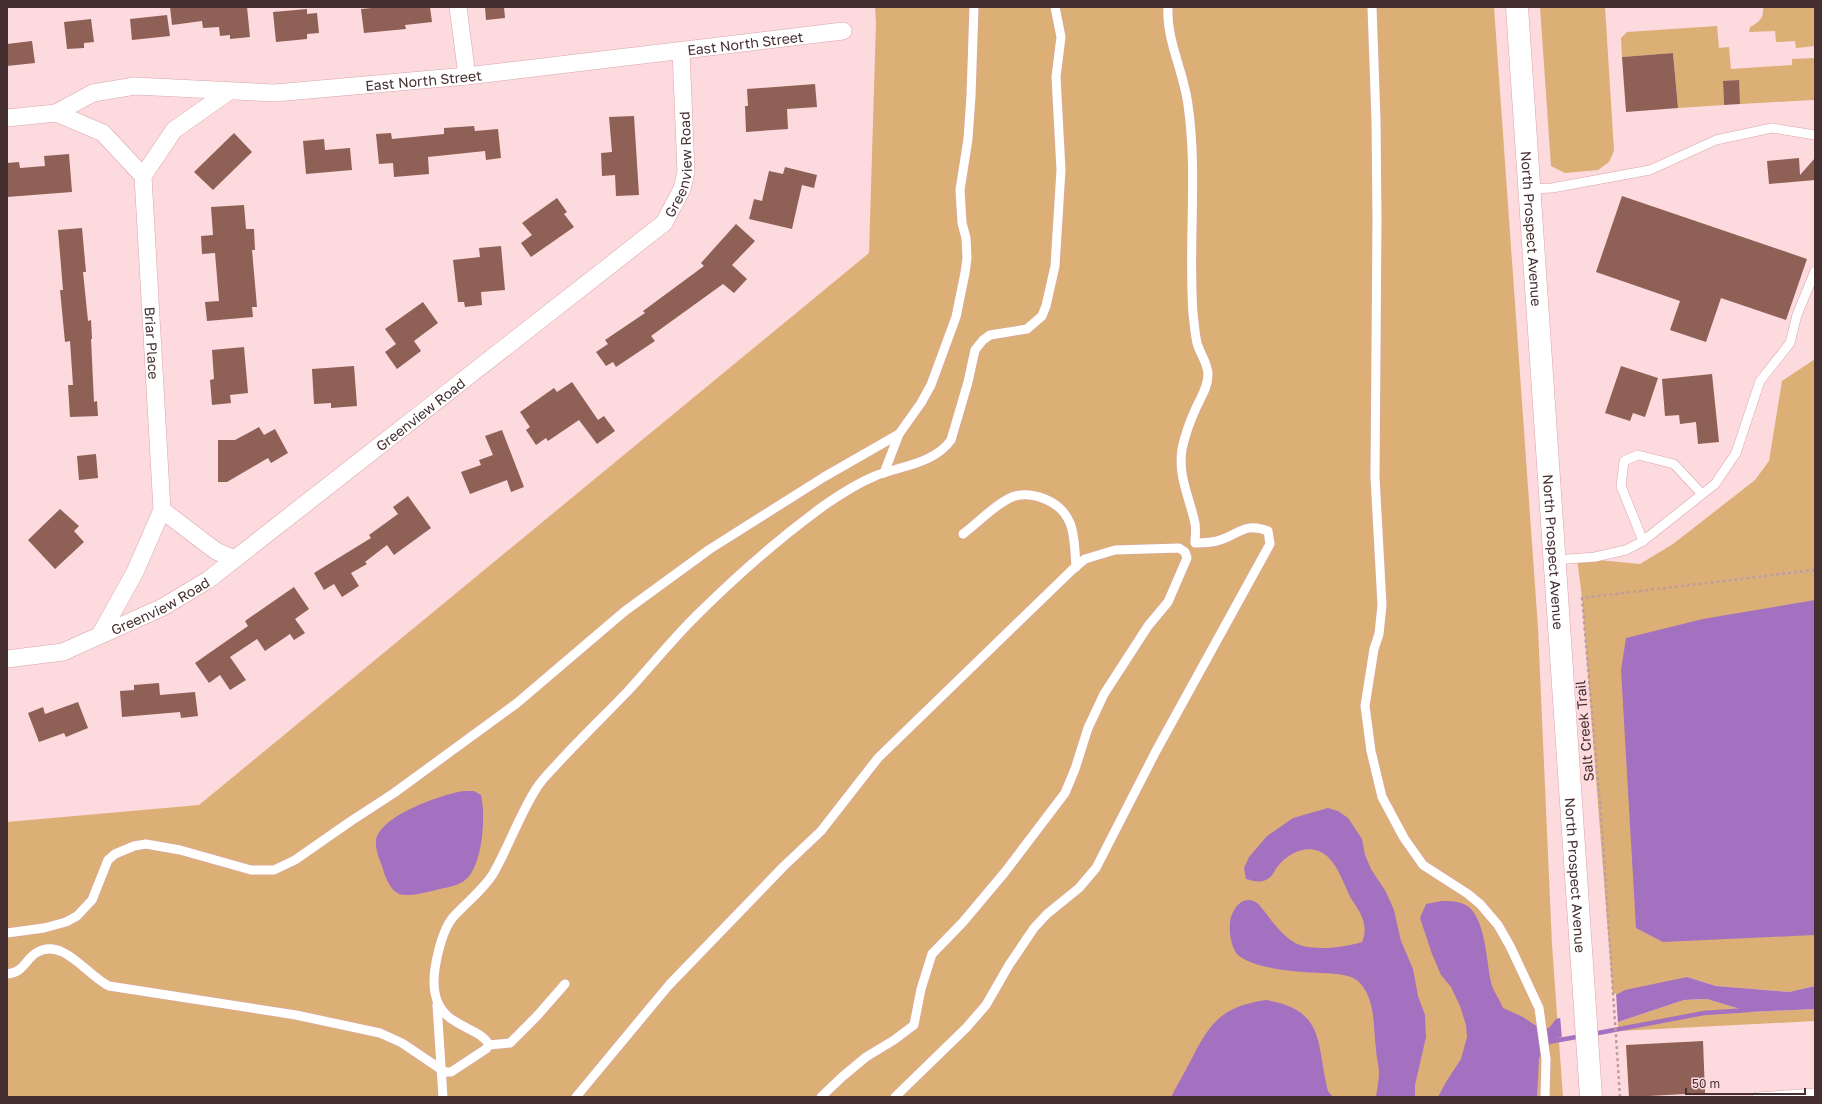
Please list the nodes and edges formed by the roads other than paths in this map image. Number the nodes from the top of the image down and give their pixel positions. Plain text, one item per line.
1 (458, 7) edge
2 (974, 7) edge
3 (1055, 7) edge
4 (1168, 7) edge
5 (1372, 7) edge
6 (1517, 7) edge
7 (843, 31) dead end
8 (681, 50) junction
9 (467, 76) junction
10 (228, 92) junction
11 (56, 113) junction
12 (7, 118) edge
13 (1815, 136) edge
14 (143, 176) junction
15 (1530, 189) junction
16 (1815, 271) edge
17 (899, 434) junction
18 (884, 473) junction
19 (1702, 494) junction
20 (162, 510) junction
21 (963, 534) dead end
22 (1643, 541) junction
23 (1195, 543) junction
24 (1185, 552) junction
25 (234, 559) junction
26 (1555, 560) junction
27 (1076, 567) junction
28 (100, 635) junction
29 (7, 659) edge
30 (7, 934) edge
31 (7, 974) edge
32 (565, 984) dead end
33 (437, 1002) junction
34 (489, 1045) junction
35 (442, 1070) junction
36 (1815, 1093) edge
37 (444, 1097) edge
38 (576, 1097) edge
39 (821, 1097) edge
40 (895, 1097) edge
41 (1546, 1097) edge
42 (1591, 1097) edge
43 (1757, 1097) edge

1 - 9 street
2 - 17 lane
3 - 18 lane
4 - 23 lane
5 - 41 lane
6 - 15 main road, North Prospect Avenue
7 - 8 street, East North Street
8 - 9 street, East North Street
8 - 25 street, Greenview Road
9 - 10 street, East North Street
10 - 11 street, East North Street
10 - 14 street
11 - 12 street, East North Street
11 - 14 street
13 - 15 lane
14 - 20 street, Briar Place
15 - 26 main road, North Prospect Avenue
16 - 19 lane
17 - 18 lane
17 - 30 lane
18 - 33 lane
19 - 22 lane
19 - 22 lane
20 - 25 street
20 - 28 street, Briar Place
21 - 27 lane
22 - 26 lane
23 - 24 lane
23 - 40 lane
24 - 27 lane
24 - 39 lane
25 - 28 street, Greenview Road
26 - 42 main road, North Prospect Avenue
27 - 38 lane
28 - 29 street, Greenview Road
31 - 35 lane
32 - 34 lane
33 - 34 lane
33 - 35 lane
34 - 35 lane
35 - 37 lane
36 - 43 lane

